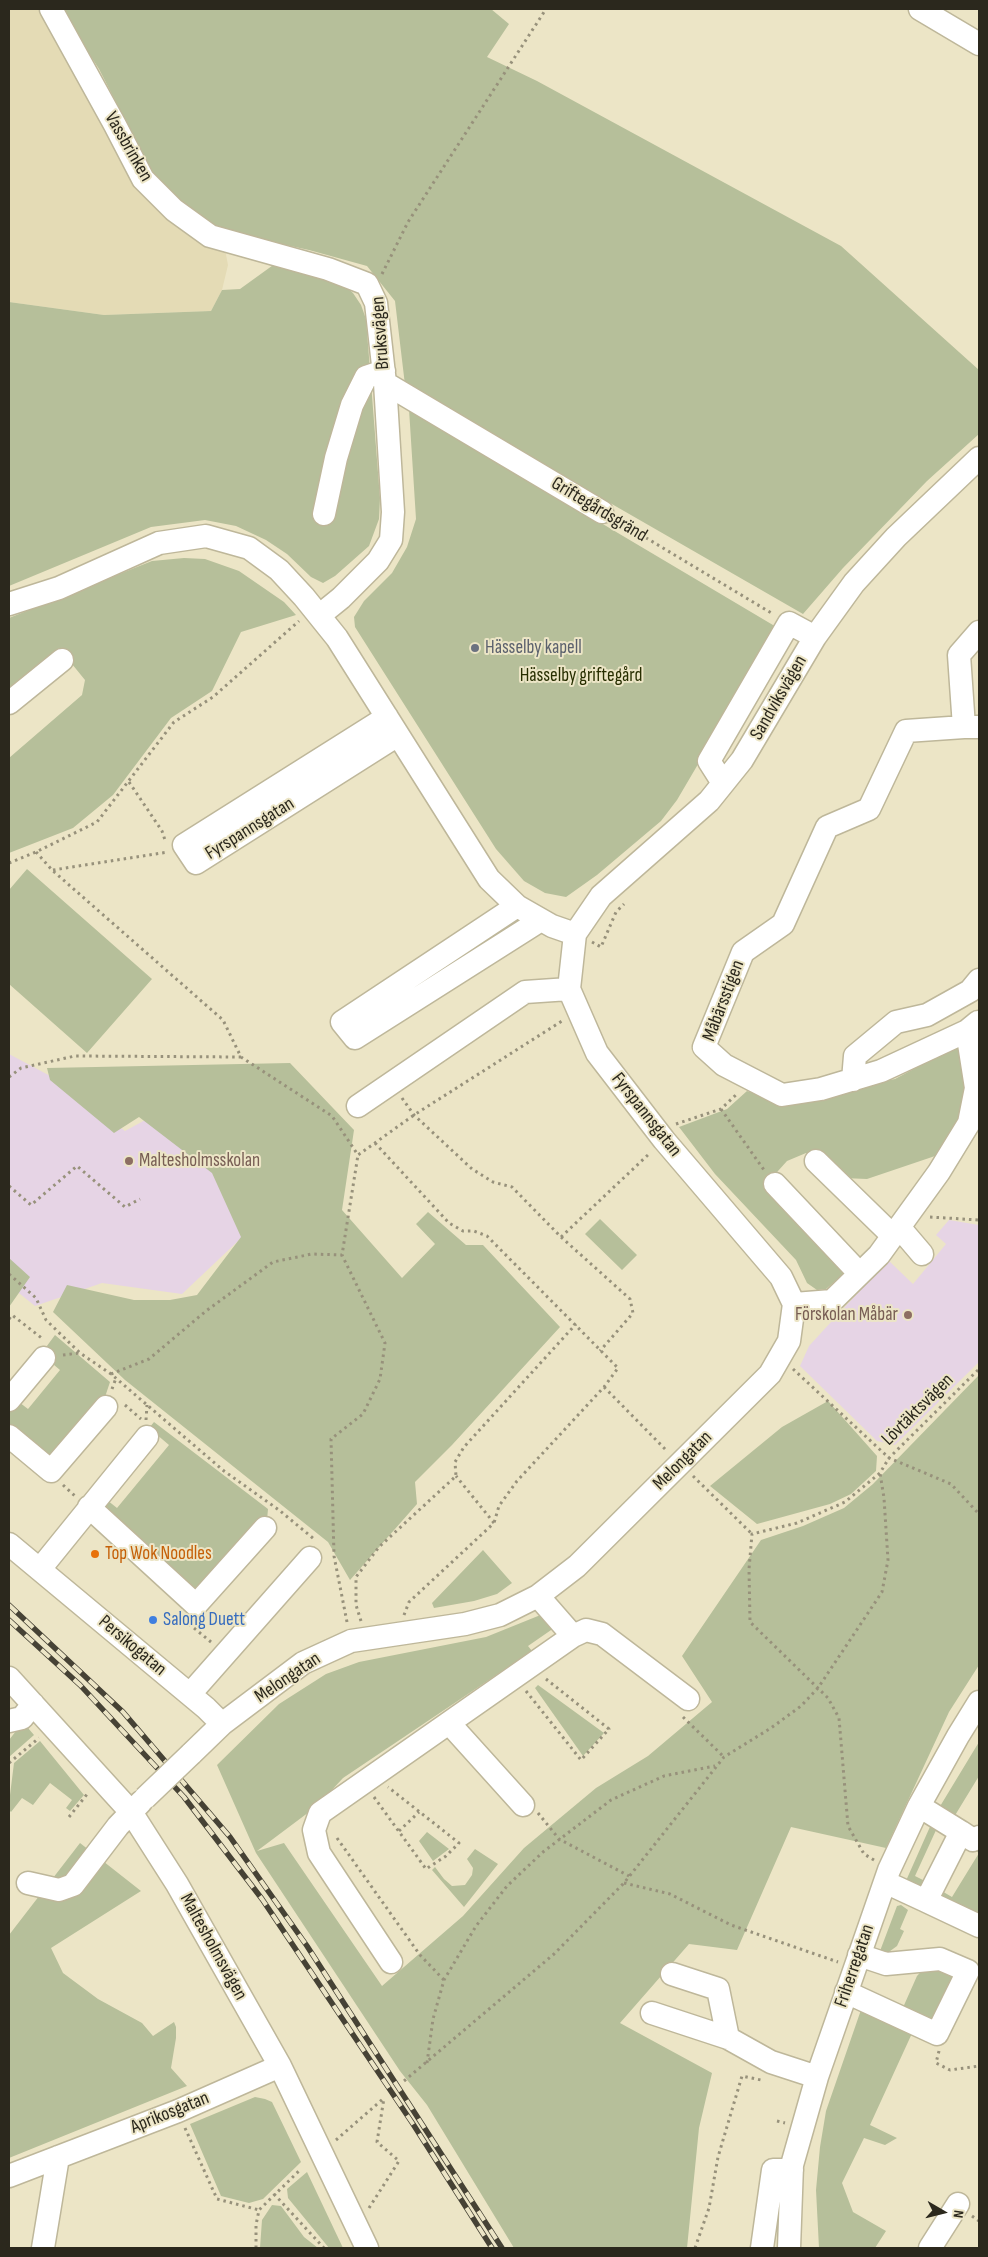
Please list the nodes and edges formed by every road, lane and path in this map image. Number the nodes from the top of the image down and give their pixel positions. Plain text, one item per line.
1 (51, 9) edge
2 (546, 9) edge
3 (924, 10) edge
4 (979, 44) edge
5 (376, 304) junction
6 (384, 377) junction
7 (979, 458) edge
8 (602, 512) joint
9 (324, 514) dead end
10 (9, 604) edge
11 (320, 615) junction
12 (789, 623) junction
13 (979, 632) edge
14 (815, 637) junction
15 (62, 660) dead end
16 (9, 703) edge
17 (393, 726) junction
18 (972, 727) edge
19 (129, 782) junction
20 (723, 783) junction
21 (36, 852) junction
22 (9, 863) edge
23 (52, 870) junction
24 (517, 906) junction
25 (541, 920) junction
26 (575, 934) junction
27 (975, 986) edge
28 (569, 989) junction
29 (578, 1011) junction
30 (965, 1031) edge
31 (241, 1057) junction
32 (9, 1077) edge
33 (853, 1080) junction
34 (732, 1098) dead end
35 (358, 1106) dead end
36 (720, 1109) junction
37 (414, 1115) junction
38 (670, 1132) junction
39 (375, 1144) junction
40 (358, 1155) junction
41 (816, 1161) dead end
42 (775, 1184) joint
43 (9, 1186) edge
44 (140, 1199) dead end
45 (979, 1220) edge
46 (900, 1226) junction
47 (562, 1237) junction
48 (922, 1254) dead end
49 (342, 1255) junction
50 (9, 1274) edge
51 (860, 1274) junction
52 (794, 1304) junction
53 (9, 1319) edge
54 (576, 1324) junction
55 (600, 1351) junction
56 (780, 1357) junction
57 (44, 1358) joint
58 (979, 1369) edge
59 (112, 1374) junction
60 (604, 1387) junction
61 (9, 1400) edge
62 (113, 1404) joint
63 (147, 1404) junction
64 (9, 1436) edge
65 (147, 1437) dead end
66 (889, 1458) junction
67 (680, 1463) junction
68 (880, 1473) junction
69 (456, 1476) junction
70 (89, 1507) junction
71 (979, 1514) edge
72 (494, 1522) junction
73 (265, 1528) dead end
74 (752, 1534) junction
75 (9, 1544) edge
76 (318, 1549) junction
77 (334, 1556) junction
78 (40, 1569) junction
79 (538, 1596) junction
80 (189, 1618) dead end
81 (407, 1632) junction
82 (573, 1636) junction
83 (358, 1640) junction
84 (225, 1654) junction
85 (9, 1678) edge
86 (545, 1679) dead end
87 (521, 1684) dead end
88 (818, 1688) junction
89 (190, 1694) junction
90 (684, 1706) joint
91 (977, 1712) edge
92 (21, 1715) edge
93 (449, 1723) junction
94 (222, 1724) junction
95 (40, 1736) junction
96 (46, 1744) dead end
97 (724, 1757) junction
98 (9, 1764) edge
99 (715, 1766) junction
100 (382, 1782) dead end
101 (83, 1786) dead end
102 (369, 1791) dead end
103 (89, 1793) junction
104 (94, 1800) dead end
105 (138, 1805) junction
106 (524, 1805) joint
107 (919, 1806) junction
108 (419, 1812) junction
109 (69, 1817) dead end
110 (399, 1831) junction
111 (333, 1832) dead end
112 (970, 1835) edge
113 (559, 1839) junction
114 (629, 1876) junction
115 (887, 1876) junction
116 (28, 1883) dead end
117 (624, 1883) junction
118 (926, 1901) junction
119 (979, 1926) edge
120 (857, 1961) junction
121 (392, 1962) dead end
122 (672, 1974) dead end
123 (444, 1980) junction
124 (846, 1992) junction
125 (652, 2013) dead end
126 (728, 2038) junction
127 (940, 2051) dead end
128 (427, 2064) junction
129 (978, 2065) edge
130 (280, 2066) junction
131 (817, 2077) junction
132 (404, 2082) dead end
133 (769, 2082) dead end
134 (178, 2111) junction
135 (334, 2142) dead end
136 (58, 2157) junction
137 (301, 2169) dead end
138 (792, 2170) junction
139 (9, 2176) edge
140 (274, 2194) junction
141 (958, 2204) dead end
142 (259, 2210) junction
143 (357, 2226) junction
144 (43, 2248) edge
145 (256, 2248) edge
146 (324, 2248) edge
147 (368, 2248) edge
148 (695, 2248) edge
149 (762, 2248) edge
150 (789, 2248) edge
151 (930, 2248) edge

1 - 5 street, Vassbrinken
2 - 5 path, Bruksvägen
3 - 4 street
5 - 6 street, Bruksvägen
6 - 8 street, Griftegårdsgränd
6 - 9 street
6 - 11 street, Bruksvägen
7 - 14 street, Sandviksvägen
8 - 12 path, Griftegårdsgränd
10 - 11 street
11 - 17 street
11 - 19 path
12 - 14 street
12 - 20 street
13 - 18 street, Måbärsstigen
14 - 20 street, Sandviksvägen
15 - 16 street
17 - 17 street, Fyrspannsgatan
17 - 24 street
18 - 33 street, Måbärsstigen
19 - 21 path
19 - 23 path
20 - 26 street, Sandviksvägen
21 - 22 path
21 - 23 path
23 - 31 path
24 - 25 street
24 - 25 street
25 - 26 street
26 - 28 street, Fyrspannsgatan
27 - 30 street
27 - 33 street
28 - 29 street, Fyrspannsgatan
28 - 35 street
29 - 37 path
29 - 38 street, Fyrspannsgatan
30 - 33 street, Måbärsstigen
30 - 46 street
31 - 32 path
31 - 40 path
34 - 36 path
36 - 38 path
36 - 42 path
37 - 39 path
37 - 47 path
38 - 47 path
38 - 52 street, Fyrspannsgatan
39 - 40 path
39 - 54 path
40 - 49 path
41 - 46 street
42 - 51 street
43 - 44 path
45 - 46 path
46 - 48 street
46 - 51 street
47 - 55 path
49 - 59 path
49 - 77 path
50 - 59 path
51 - 52 street
52 - 56 street, Melongatan
53 - 57 path
54 - 55 path
54 - 69 path
55 - 60 path
56 - 66 path
56 - 67 street, Melongatan
57 - 61 street
58 - 66 path, Lövtäktsvägen
59 - 63 path
60 - 67 path
60 - 72 path
62 - 63 path
62 - 64 street
63 - 76 path
65 - 70 street
66 - 68 path, Lövtäktsvägen
66 - 71 path
67 - 74 path
67 - 79 street, Melongatan
68 - 74 path, Lövtäktsvägen
68 - 88 path
69 - 72 path
69 - 83 path
70 - 73 street
70 - 78 street
72 - 81 path
74 - 88 path
75 - 78 street, Persikogatan
76 - 77 path
76 - 84 street
77 - 83 path
78 - 89 street, Persikogatan
79 - 81 street, Melongatan
79 - 82 street
80 - 84 path
81 - 83 street, Melongatan
82 - 90 street
82 - 93 street
83 - 94 street, Melongatan
84 - 89 street
85 - 92 street, Maltesholmsvägen
86 - 87 path
88 - 97 path
88 - 115 path
89 - 94 street, Persikogatan
90 - 97 path
91 - 107 street, Friherregatan
92 - 95 path
92 - 105 street, Maltesholmsvägen
93 - 106 street
93 - 121 street
94 - 105 street, Melongatan, bridge
95 - 96 path
95 - 98 path
97 - 99 path
99 - 113 path
99 - 114 path
100 - 108 path
101 - 103 path
102 - 110 path
103 - 104 path
103 - 109 path
105 - 116 street, Melongatan
105 - 130 street, Maltesholmsvägen
106 - 113 path
107 - 112 street
107 - 115 street, Friherregatan
108 - 110 path
108 - 110 path
111 - 123 path
112 - 118 street
113 - 114 path
113 - 123 path
114 - 117 path
115 - 118 street
115 - 120 street, Friherregatan
117 - 120 path
117 - 128 path
118 - 119 street
120 - 124 street, Friherregatan
120 - 124 street
122 - 126 street
123 - 128 path
124 - 131 street, Friherregatan
125 - 126 street
126 - 131 street
127 - 129 path
128 - 132 path
130 - 134 street, Aprikosgatan
130 - 143 street, Maltesholmsvägen
131 - 138 street, Friherregatan
133 - 148 path
134 - 136 street, Aprikosgatan
134 - 142 path
135 - 143 path
136 - 139 street, Aprikosgatan
136 - 144 street
137 - 140 path
138 - 149 street
138 - 150 street, Friherregatan
140 - 142 path
140 - 146 path
141 - 151 street
142 - 145 path
143 - 147 street, Maltesholmsvägen

